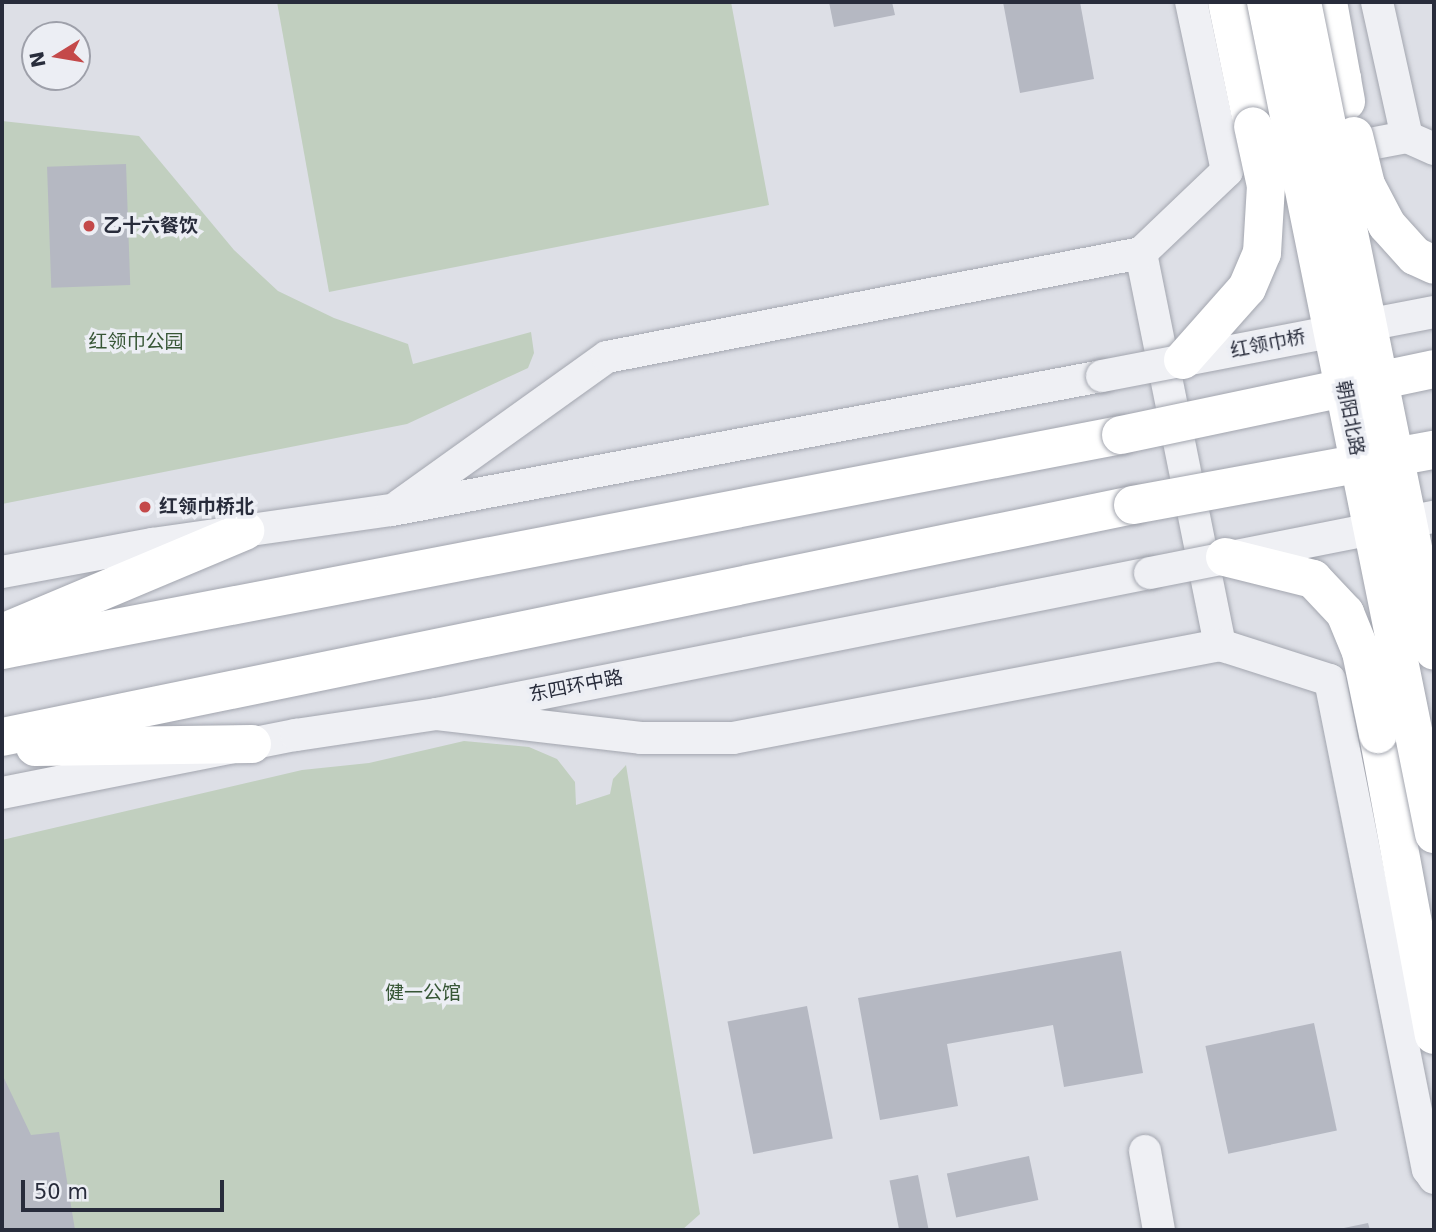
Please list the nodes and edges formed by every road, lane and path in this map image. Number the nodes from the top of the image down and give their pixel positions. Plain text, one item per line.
1 (1191, 2) edge
2 (1227, 2) edge
3 (1266, 2) edge
4 (1302, 2) edge
5 (1328, 2) edge
6 (1377, 2) edge
7 (1344, 90) junction
8 (1251, 115) junction
9 (1421, 143) edge
10 (1227, 171) junction
11 (1141, 253) junction
12 (1434, 265) edge
13 (1434, 312) edge
14 (1182, 360) junction
15 (1434, 369) edge
16 (1434, 450) edge
17 (392, 510) junction
18 (1434, 517) edge
19 (245, 531) junction
20 (1225, 558) junction
21 (2, 572) edge
22 (2, 633) edge
23 (1220, 645) junction
24 (2, 650) edge
25 (1434, 651) edge
26 (1434, 658) edge
27 (1330, 680) junction
28 (437, 714) junction
29 (2, 737) edge
30 (252, 744) junction
31 (2, 748) edge
32 (2, 793) edge
33 (1434, 834) edge
34 (1434, 1035) edge
35 (1145, 1151) dead end
36 (1434, 1178) edge
37 (1159, 1230) edge

1 - 10 street
2 - 8 main road
3 - 33 main road, 朝阳北路, bridge
4 - 25 main road, 朝阳北路, bridge
5 - 7 main road
6 - 9 street
7 - 8 main road
7 - 12 main road, bridge
8 - 14 main road, bridge
9 - 10 street
10 - 11 street
11 - 17 street
11 - 23 street
13 - 14 street, 红领巾桥, bridge
14 - 17 street, 红领巾桥, bridge
15 - 24 main road, bridge
16 - 29 main road, bridge
17 - 19 street
18 - 20 street, bridge
19 - 21 street
19 - 22 main road
20 - 28 street, 东四环中路, bridge
20 - 34 main road, bridge
23 - 27 street
23 - 28 street
26 - 27 street
27 - 36 street
28 - 30 street, 东四环中路
30 - 31 main road
30 - 32 street, 东四环中路
35 - 37 street

